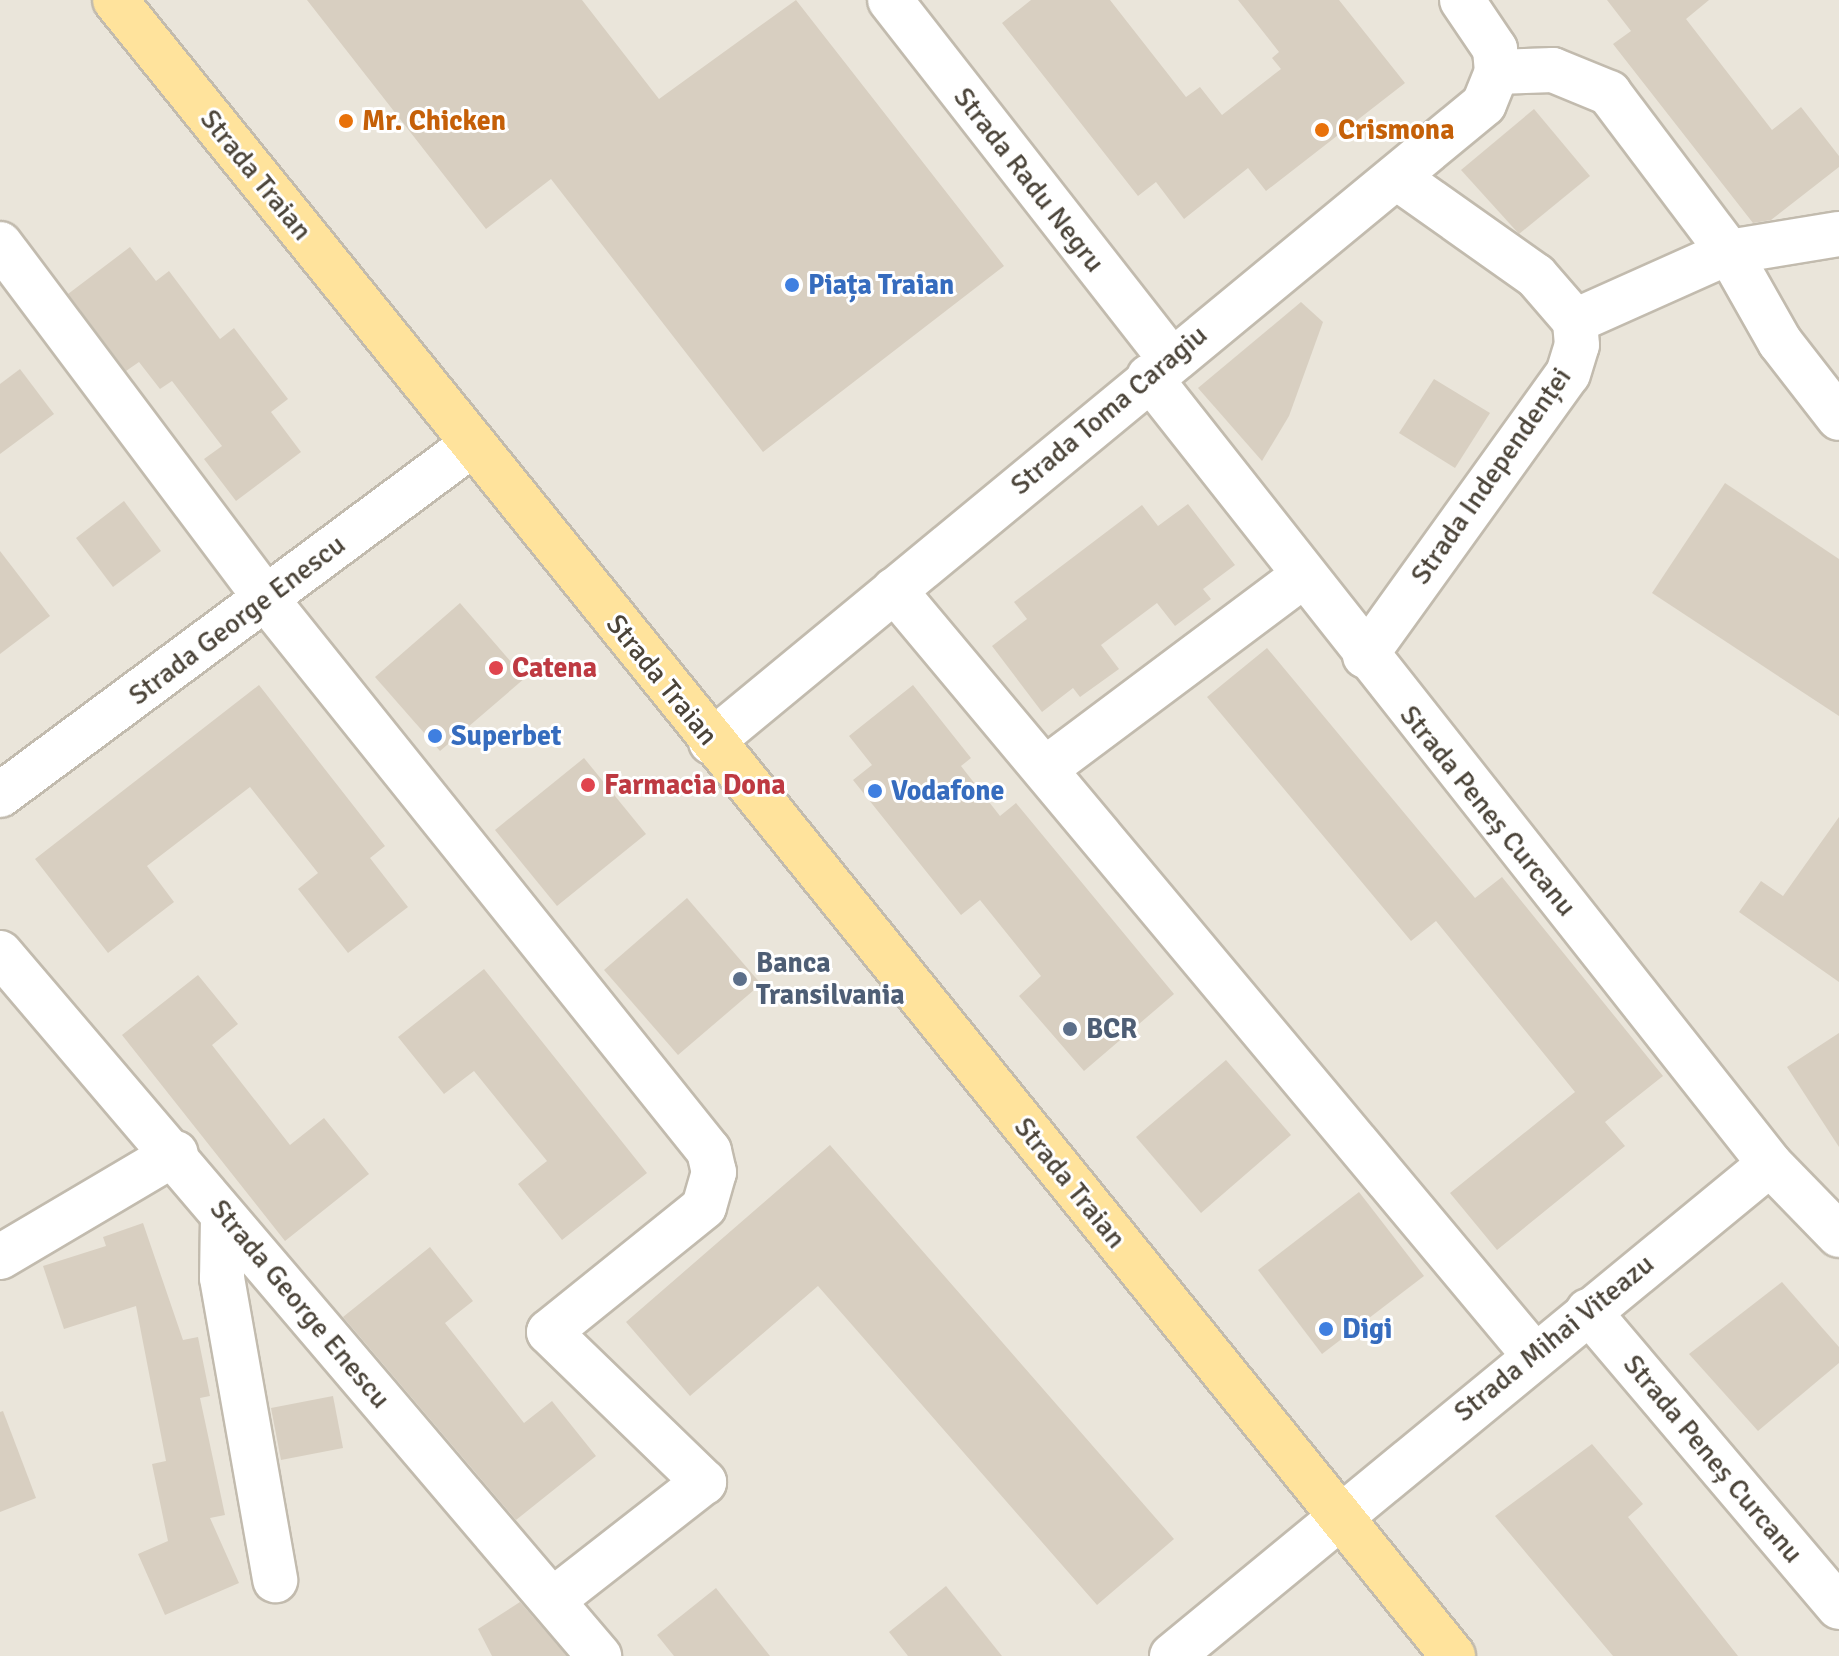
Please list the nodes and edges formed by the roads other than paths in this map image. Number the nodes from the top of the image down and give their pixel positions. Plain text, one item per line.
1 (115, 0) edge
2 (890, 0) edge
3 (1462, 0) edge
4 (1497, 72) junction
5 (1396, 177) junction
6 (1839, 234) edge
7 (0, 244) edge
8 (1729, 252) junction
9 (1575, 321) junction
10 (1159, 368) junction
11 (1839, 418) edge
12 (473, 444) junction
13 (1300, 578) junction
14 (894, 590) junction
15 (267, 600) junction
16 (1365, 656) junction
17 (711, 742) junction
18 (1045, 769) junction
19 (0, 795) edge
20 (0, 953) edge
21 (176, 1153) junction
22 (1770, 1164) junction
23 (223, 1217) junction
24 (1839, 1235) edge
25 (0, 1257) edge
26 (1588, 1311) junction
27 (1534, 1355) junction
28 (1338, 1513) junction
29 (275, 1580) dead end
30 (553, 1600) junction
31 (1839, 1607) edge
32 (599, 1656) edge
33 (1172, 1656) edge
34 (1453, 1656) edge

1 - 12 main road, Strada Traian
2 - 10 street, Strada Radu Negru
3 - 4 street
4 - 5 street, Strada Toma Caragiu
4 - 8 street
5 - 9 street
5 - 10 street, Strada Toma Caragiu
6 - 8 street
7 - 15 street
8 - 9 street
8 - 11 street
9 - 16 street, Strada Independenței
10 - 13 street, Strada Peneș Curcanu
10 - 14 street, Strada Toma Caragiu
12 - 15 street, Strada George Enescu
12 - 17 main road, Strada Traian
13 - 16 street, Strada Peneș Curcanu
13 - 18 street
14 - 17 street, Strada Toma Caragiu
14 - 18 street
15 - 19 street, Strada George Enescu
15 - 30 street
16 - 22 street, Strada Peneș Curcanu
17 - 28 main road, Strada Traian
18 - 27 street
20 - 21 street, Strada George Enescu
21 - 23 street, Strada George Enescu
21 - 25 street
22 - 24 street, Strada Peneș Curcanu
22 - 26 street, Strada Mihai Viteazu
23 - 29 street
23 - 30 street, Strada George Enescu
26 - 27 street, Strada Mihai Viteazu
26 - 31 street, Strada Peneș Curcanu
27 - 28 street, Strada Mihai Viteazu
28 - 33 street, Strada Mihai Viteazu
28 - 34 main road, Strada Traian
30 - 32 street, Strada George Enescu

